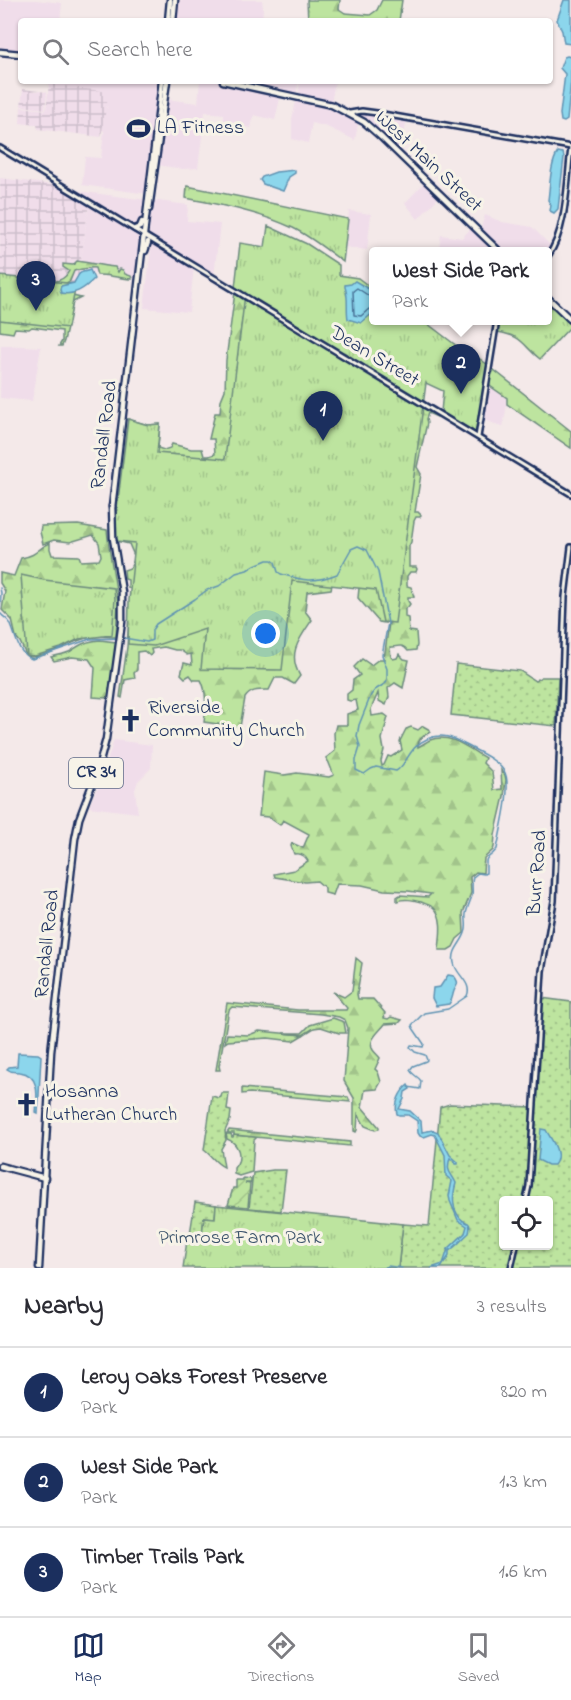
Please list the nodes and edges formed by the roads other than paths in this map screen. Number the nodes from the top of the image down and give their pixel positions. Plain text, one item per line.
1 (172, 0) edge
2 (169, 18) edge
3 (173, 18) edge
4 (0, 52) edge
5 (18, 54) edge
6 (162, 84) edge
7 (166, 84) edge
8 (237, 84) edge
9 (350, 113) junction
10 (571, 147) edge
11 (0, 148) edge
12 (147, 205) junction
13 (135, 229) junction
14 (144, 235) junction
15 (148, 242) joint
16 (491, 243) junction
17 (162, 245) junction
18 (496, 247) edge
19 (499, 247) edge
20 (552, 250) edge
21 (143, 256) junction
22 (140, 270) junction
23 (552, 302) edge
24 (571, 320) edge
25 (496, 325) edge
26 (478, 437) junction
27 (571, 494) edge
28 (571, 547) edge
29 (0, 1166) edge
30 (45, 1178) junction
31 (527, 1196) edge
32 (515, 1250) edge
33 (39, 1268) edge
34 (511, 1268) edge

1 - 2 main road
1 - 3 main road
4 - 5 main road
6 - 12 main road, CR 34
7 - 14 main road, CR 34
8 - 9 main road, West Main Street
9 - 10 street
9 - 16 main road, West Main Street
10 - 20 street
11 - 13 street, Dean Street
12 - 13 main road
12 - 14 main road, CR 34
13 - 14 street, Dean Street
14 - 17 street, Dean Street
14 - 21 main road, CR 34
14 - 22 main road, CR 34
15 - 17 street, Dean Street
15 - 21 main road, CR 34
16 - 18 main road
16 - 19 main road
17 - 26 street, Dean Street
21 - 22 main road, CR 34
22 - 30 main road, Randall Road / CR 34
23 - 24 main road
25 - 26 street
26 - 27 street, Dean Street
28 - 31 street, Burr Road
29 - 30 main road
30 - 33 main road, Randall Road / CR 34
32 - 34 street

